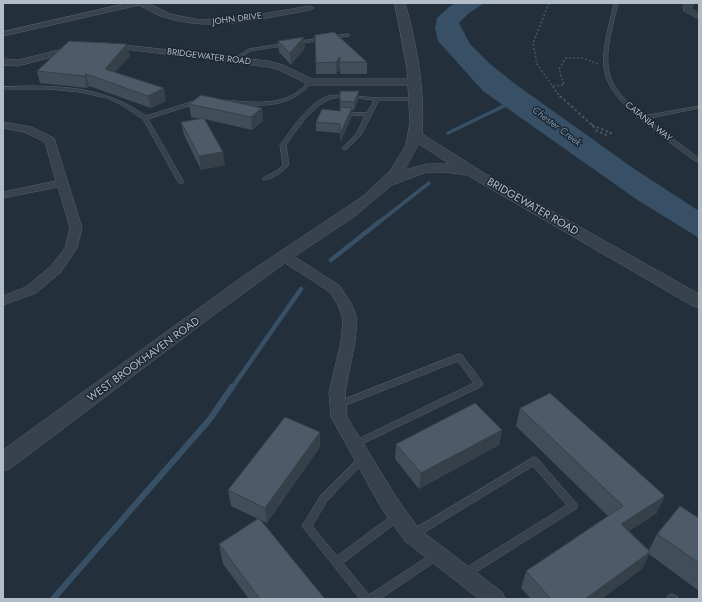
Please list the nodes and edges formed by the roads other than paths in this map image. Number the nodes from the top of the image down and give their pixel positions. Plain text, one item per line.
1 (137, 3) edge
2 (142, 3) edge
3 (400, 3) edge
4 (616, 3) edge
5 (690, 3) edge
6 (310, 8) dead end
7 (699, 17) edge
8 (3, 34) edge
9 (348, 35) dead end
10 (96, 45) edge
11 (82, 46) edge
12 (235, 59) junction
13 (3, 62) edge
14 (310, 82) junction
15 (413, 82) junction
16 (3, 88) edge
17 (377, 99) junction
18 (415, 99) junction
19 (205, 101) edge
20 (213, 101) edge
21 (699, 107) edge
22 (312, 110) junction
23 (319, 111) edge
24 (333, 112) edge
25 (416, 113) junction
26 (368, 116) junction
27 (145, 118) junction
28 (642, 118) junction
29 (3, 125) edge
30 (415, 136) junction
31 (345, 148) dead end
32 (699, 161) edge
33 (479, 176) junction
34 (265, 179) dead end
35 (181, 182) dead end
36 (62, 183) junction
37 (386, 185) junction
38 (3, 194) edge
39 (284, 256) junction
40 (3, 301) edge
41 (699, 302) edge
42 (338, 405) junction
43 (359, 451) junction
44 (3, 462) edge
45 (398, 516) junction
46 (412, 535) junction
47 (437, 555) junction
48 (337, 562) junction
49 (464, 575) junction
50 (366, 599) edge
51 (371, 599) edge
52 (495, 599) edge

1 - 8 street
2 - 6 street, JOHN DRIVE
3 - 15 street
4 - 28 lane, CATANIA WAY
5 - 7 street
9 - 12 lane
10 - 12 street, BRIDGEWATER ROAD
11 - 13 street
12 - 14 street, BRIDGEWATER ROAD
14 - 15 street, BRIDGEWATER ROAD
14 - 20 lane
15 - 18 street
16 - 27 lane
17 - 18 lane
17 - 22 lane
17 - 26 lane
18 - 25 street
19 - 27 lane
21 - 28 lane
22 - 23 lane
22 - 34 lane
24 - 26 lane
25 - 30 street
25 - 33 street
26 - 31 lane
27 - 35 lane
28 - 32 lane, CATANIA WAY
29 - 36 street
30 - 33 street, BRIDGEWATER ROAD
30 - 37 street, WEST BROOKHAVEN ROAD
33 - 37 street
33 - 41 street, BRIDGEWATER ROAD
36 - 38 street
36 - 40 street
37 - 39 street, WEST BROOKHAVEN ROAD
39 - 42 street
39 - 44 street, WEST BROOKHAVEN ROAD
42 - 43 street
42 - 43 lane
43 - 45 street
43 - 48 lane
45 - 46 street
45 - 48 lane
46 - 47 street
46 - 49 lane
47 - 49 street
47 - 51 lane
48 - 50 lane
49 - 52 street

